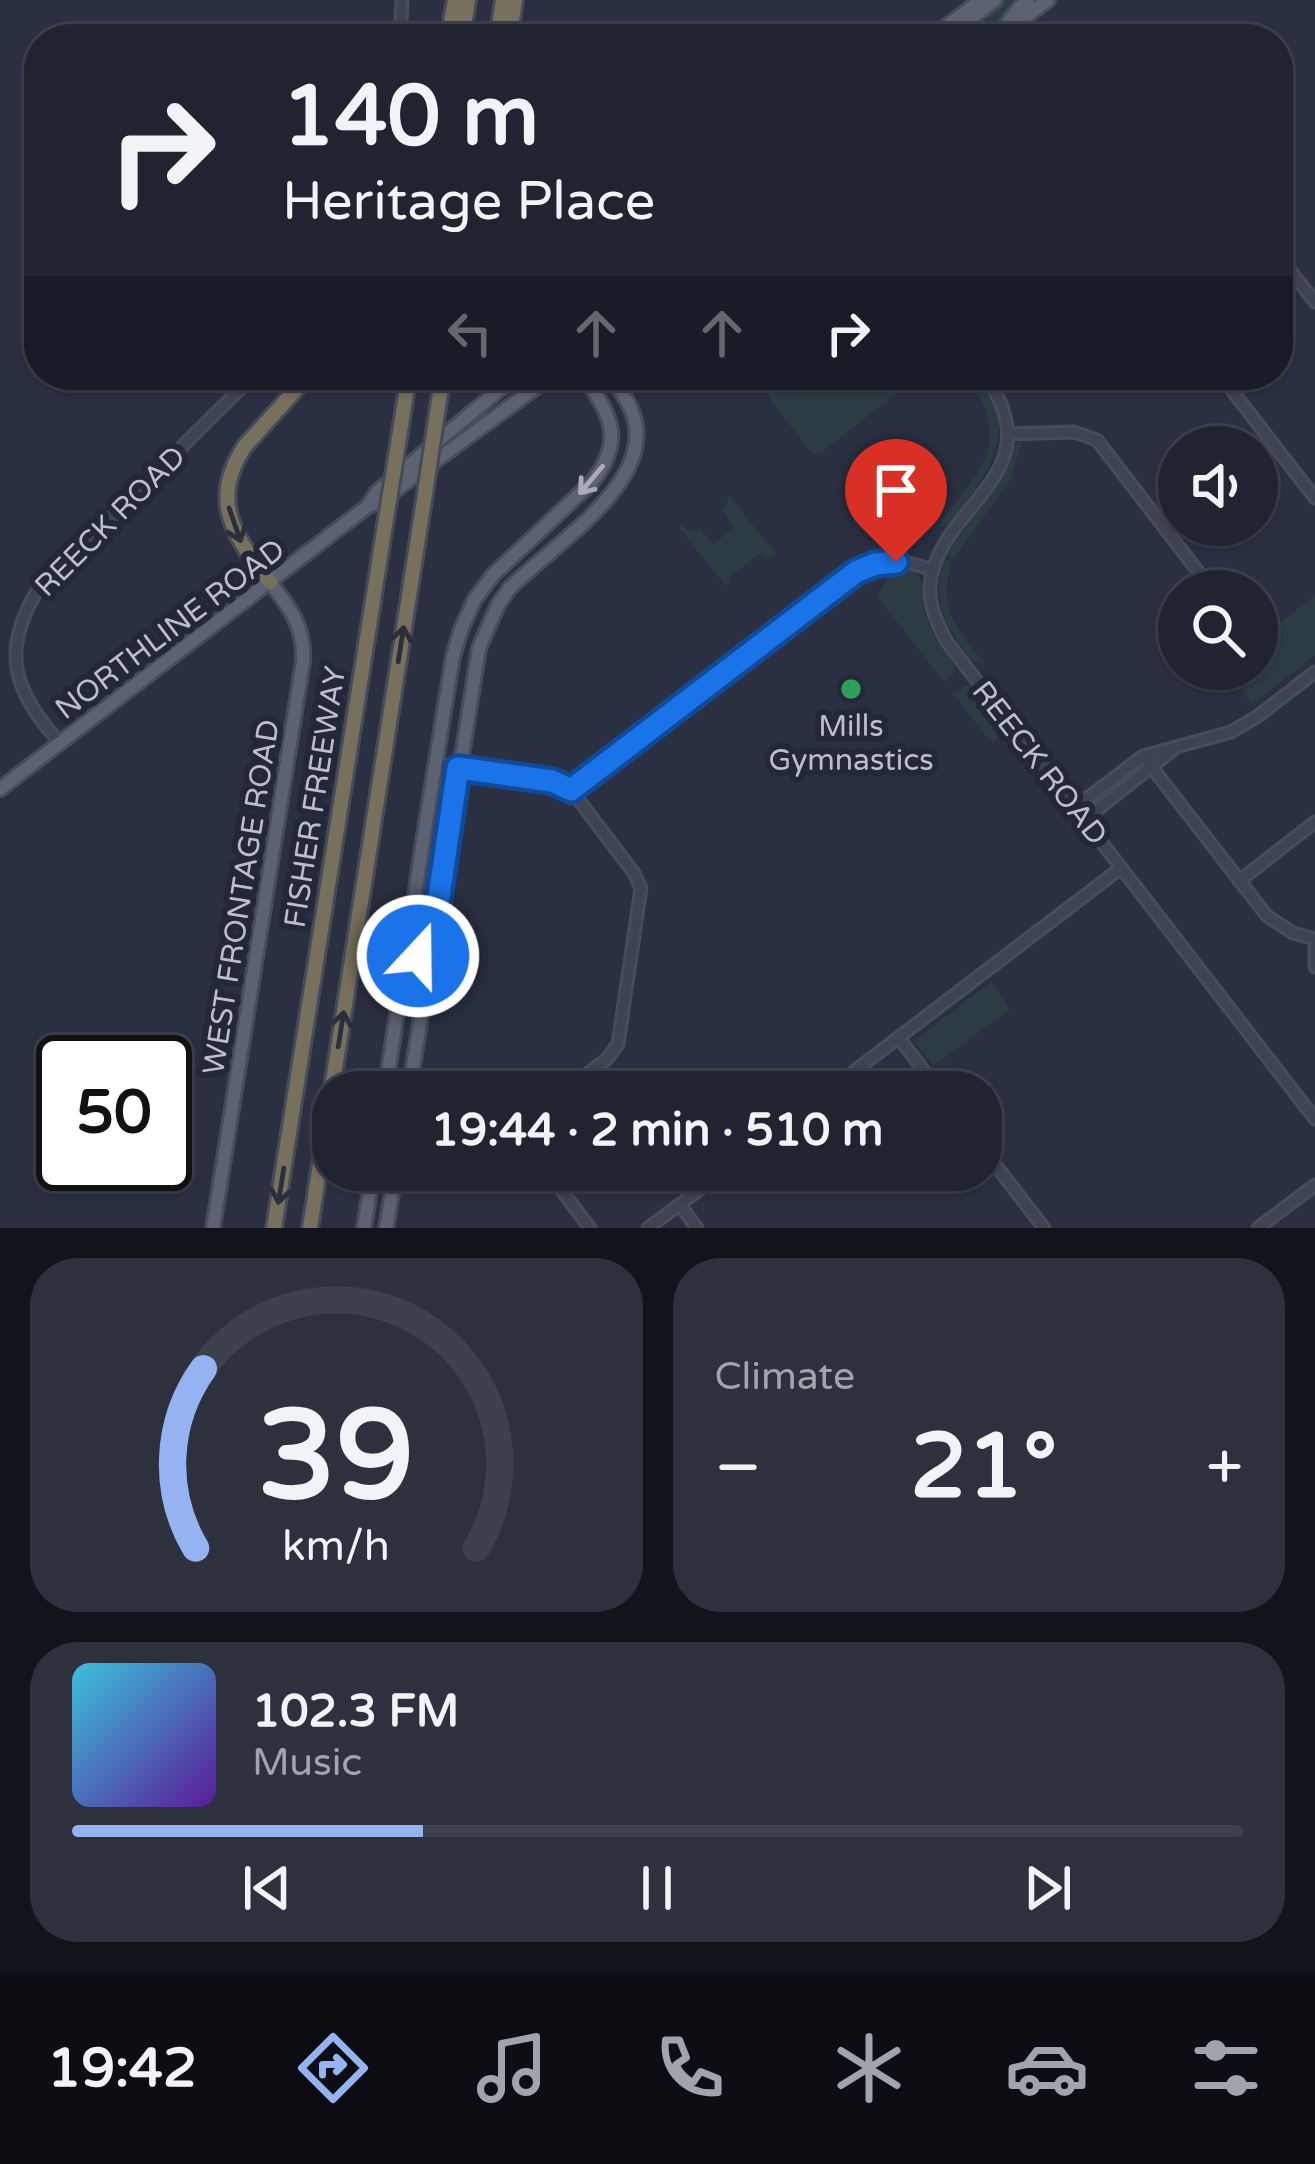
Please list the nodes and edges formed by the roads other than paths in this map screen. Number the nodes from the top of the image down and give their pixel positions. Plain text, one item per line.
1 (981, 0) edge
2 (995, 0) edge
3 (1028, 0) edge
4 (1048, 0) edge
5 (950, 24) edge
6 (964, 24) edge
7 (1007, 24) edge
8 (1016, 24) edge
9 (1293, 274) edge
10 (1315, 302) edge
11 (240, 390) edge
12 (295, 390) edge
13 (407, 390) edge
14 (441, 390) edge
15 (500, 390) edge
16 (532, 390) edge
17 (593, 390) edge
18 (620, 390) edge
19 (993, 390) edge
20 (1232, 390) edge
21 (1007, 434) junction
22 (1315, 498) edge
23 (368, 506) junction
24 (562, 511) junction
25 (577, 527) junction
26 (1197, 570) edge
27 (933, 572) junction
28 (270, 582) junction
29 (462, 627) junction
30 (483, 634) junction
31 (1315, 672) edge
32 (60, 743) junction
33 (1178, 746) junction
34 (1143, 756) junction
35 (436, 764) junction
36 (1152, 767) junction
37 (458, 768) junction
38 (0, 789) edge
39 (571, 790) junction
40 (1070, 802) junction
41 (1315, 821) edge
42 (1088, 825) junction
43 (424, 835) junction
44 (1121, 868) junction
45 (1239, 880) junction
46 (438, 897) junction
47 (1315, 943) edge
48 (407, 945) junction
49 (431, 950) junction
50 (1315, 968) edge
51 (899, 1038) junction
52 (389, 1071) edge
53 (412, 1071) edge
54 (591, 1071) edge
55 (855, 1071) edge
56 (924, 1071) edge
57 (1315, 1119) edge
58 (1002, 1173) edge
59 (1315, 1185) edge
60 (370, 1191) edge
61 (392, 1191) edge
62 (562, 1191) edge
63 (698, 1191) edge
64 (680, 1205) junction
65 (365, 1222) edge
66 (387, 1223) edge
67 (213, 1228) edge
68 (274, 1228) edge
69 (310, 1228) edge
70 (590, 1228) edge
71 (648, 1228) edge
72 (698, 1228) edge
73 (1044, 1228) edge
74 (1258, 1228) edge

1 - 5 main road
2 - 6 main road
3 - 7 main road
4 - 8 main road
9 - 10 street
11 - 32 street, REECK ROAD
12 -> 28 highway
13 -> 68 highway, FISHER FREEWAY, bridge
69 -> 14 highway, FISHER FREEWAY, bridge
15 - 23 main road, NORTHLINE ROAD
16 - 23 main road, NORTHLINE ROAD
17 -> 24 main road
18 - 25 main road
19 - 21 street
20 - 22 street
21 - 26 street
21 - 27 street
23 - 28 main road, NORTHLINE ROAD
24 - 25 main road
24 - 29 main road
25 - 30 main road
27 - 39 street
27 - 40 street, REECK ROAD
28 - 32 main road, NORTHLINE ROAD
28 - 67 main road, WEST FRONTAGE ROAD
29 - 30 main road
29 - 35 main road
30 - 37 main road
31 - 33 street
32 - 38 main road, NORTHLINE ROAD
33 - 34 street
33 - 36 street
34 - 36 street
34 - 40 street
35 - 37 street
35 - 43 main road
36 - 42 street
36 - 45 street
37 - 39 street
37 - 46 main road
39 - 54 street
40 - 42 street, REECK ROAD
41 - 45 street
42 - 44 street, REECK ROAD
43 - 46 main road
43 - 48 main road
44 - 51 street
44 - 57 street, REECK ROAD
45 - 47 street
46 - 49 main road
47 - 50 street
48 - 49 main road
48 - 52 main road
49 - 53 main road
51 - 55 street
51 - 56 street
58 - 73 street
59 - 74 street
60 - 65 main road
61 - 66 main road
62 - 70 street
63 - 64 street
64 - 71 street
64 - 72 street
65 - 66 main road

